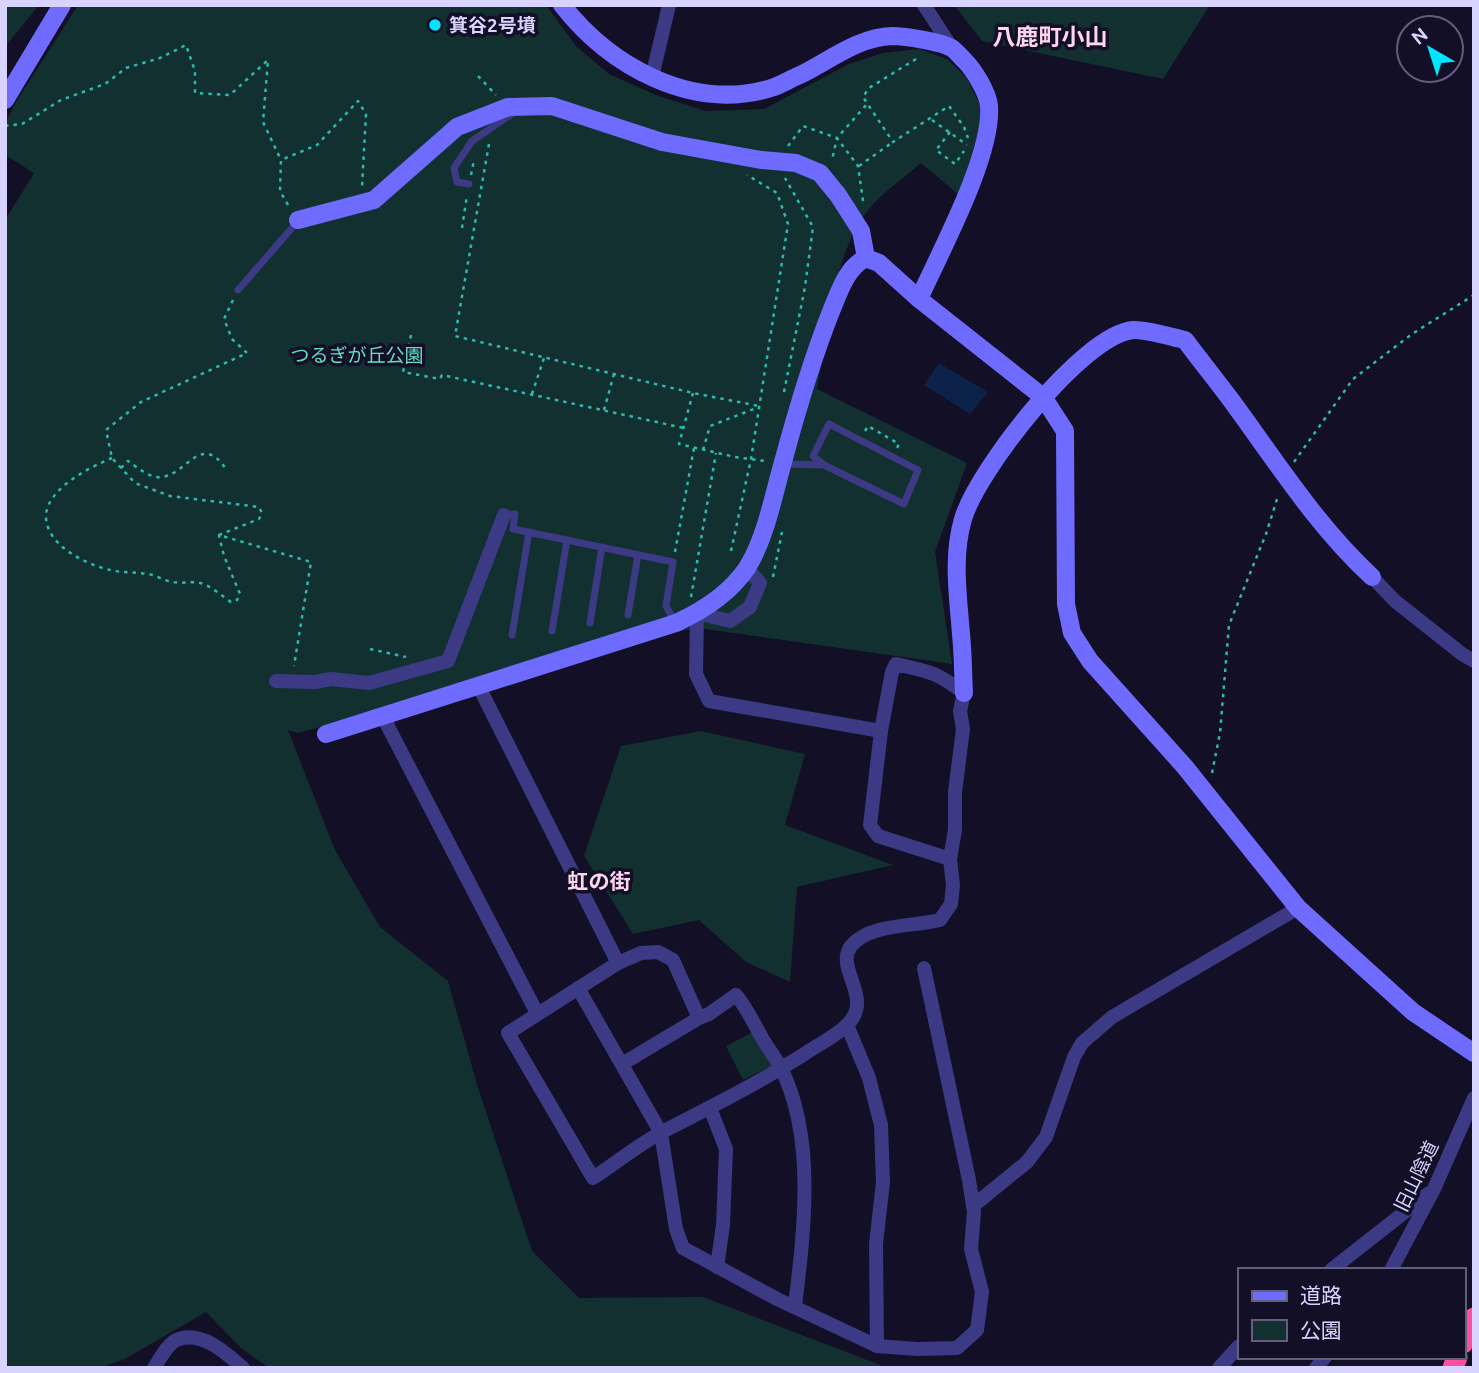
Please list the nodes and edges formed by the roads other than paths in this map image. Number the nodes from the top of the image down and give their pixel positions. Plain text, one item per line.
1 (62, 5) edge
2 (562, 5) edge
3 (669, 5) edge
4 (924, 5) edge
5 (952, 48) junction
6 (652, 77) junction
7 (5, 100) edge
8 (515, 107) junction
9 (469, 184) road end
10 (298, 220) joint
11 (866, 258) junction
12 (238, 290) road end
13 (919, 299) junction
14 (1043, 397) junction
15 (782, 464) junction
16 (824, 465) junction
17 (505, 515) joint
18 (529, 532) junction
19 (567, 540) junction
20 (602, 547) junction
21 (638, 555) junction
22 (747, 568) junction
23 (1372, 577) joint
24 (628, 615) dead end
25 (686, 618) junction
26 (590, 623) dead end
27 (552, 631) dead end
28 (512, 635) dead end
29 (1474, 660) edge
30 (276, 681) dead end
31 (478, 685) junction
32 (964, 693) junction
33 (382, 715) junction
34 (881, 731) junction
35 (326, 734) dead end
36 (950, 859) junction
37 (1298, 908) junction
38 (618, 962) junction
39 (924, 968) dead end
40 (578, 988) junction
41 (537, 1013) junction
42 (699, 1018) junction
43 (847, 1025) junction
44 (1474, 1052) edge
45 (622, 1064) junction
46 (781, 1068) junction
47 (1474, 1098) edge
48 (710, 1108) junction
49 (661, 1133) junction
50 (1434, 1189) junction
51 (973, 1206) junction
52 (718, 1266) junction
53 (1334, 1268) edge
54 (1392, 1268) edge
55 (795, 1306) junction
56 (1474, 1318) edge
57 (1465, 1338) edge
58 (877, 1346) junction
59 (1238, 1347) edge
60 (154, 1368) edge
61 (243, 1368) edge
62 (1219, 1368) edge

1 - 7 street
2 - 6 street
3 - 6 street
4 - 5 street
5 - 6 street
5 - 13 street
8 - 9 lane
8 - 10 street
8 - 11 street
10 - 12 lane
11 - 13 street
11 - 15 street
13 - 14 street
14 - 23 street
14 - 32 street
14 - 37 street
15 - 16 lane
15 - 22 street
16 - 16 lane
17 - 18 lane
17 - 30 street
18 - 19 lane
18 - 28 lane
19 - 20 lane
19 - 27 lane
20 - 21 lane
20 - 26 lane
21 - 24 lane
21 - 25 lane
22 - 25 street
22 - 25 street
23 - 29 street
25 - 31 street
25 - 34 street
31 - 33 street
31 - 38 street
32 - 34 street
32 - 36 street
33 - 35 street
33 - 41 street
34 - 36 street
36 - 43 street
37 - 44 street
37 - 51 street
38 - 40 street
38 - 42 street
39 - 51 street
40 - 41 street
40 - 45 street
41 - 49 street
42 - 45 street
42 - 46 street
43 - 46 street
43 - 58 street
45 - 49 street
46 - 48 street
46 - 55 street
47 - 50 street, 旧山陰道
48 - 49 street
48 - 52 street
49 - 52 street
50 - 53 street
50 - 54 street, 旧山陰道
51 - 58 street
52 - 55 street
55 - 58 street
56 - 57 highway
59 - 62 street
60 - 61 street

